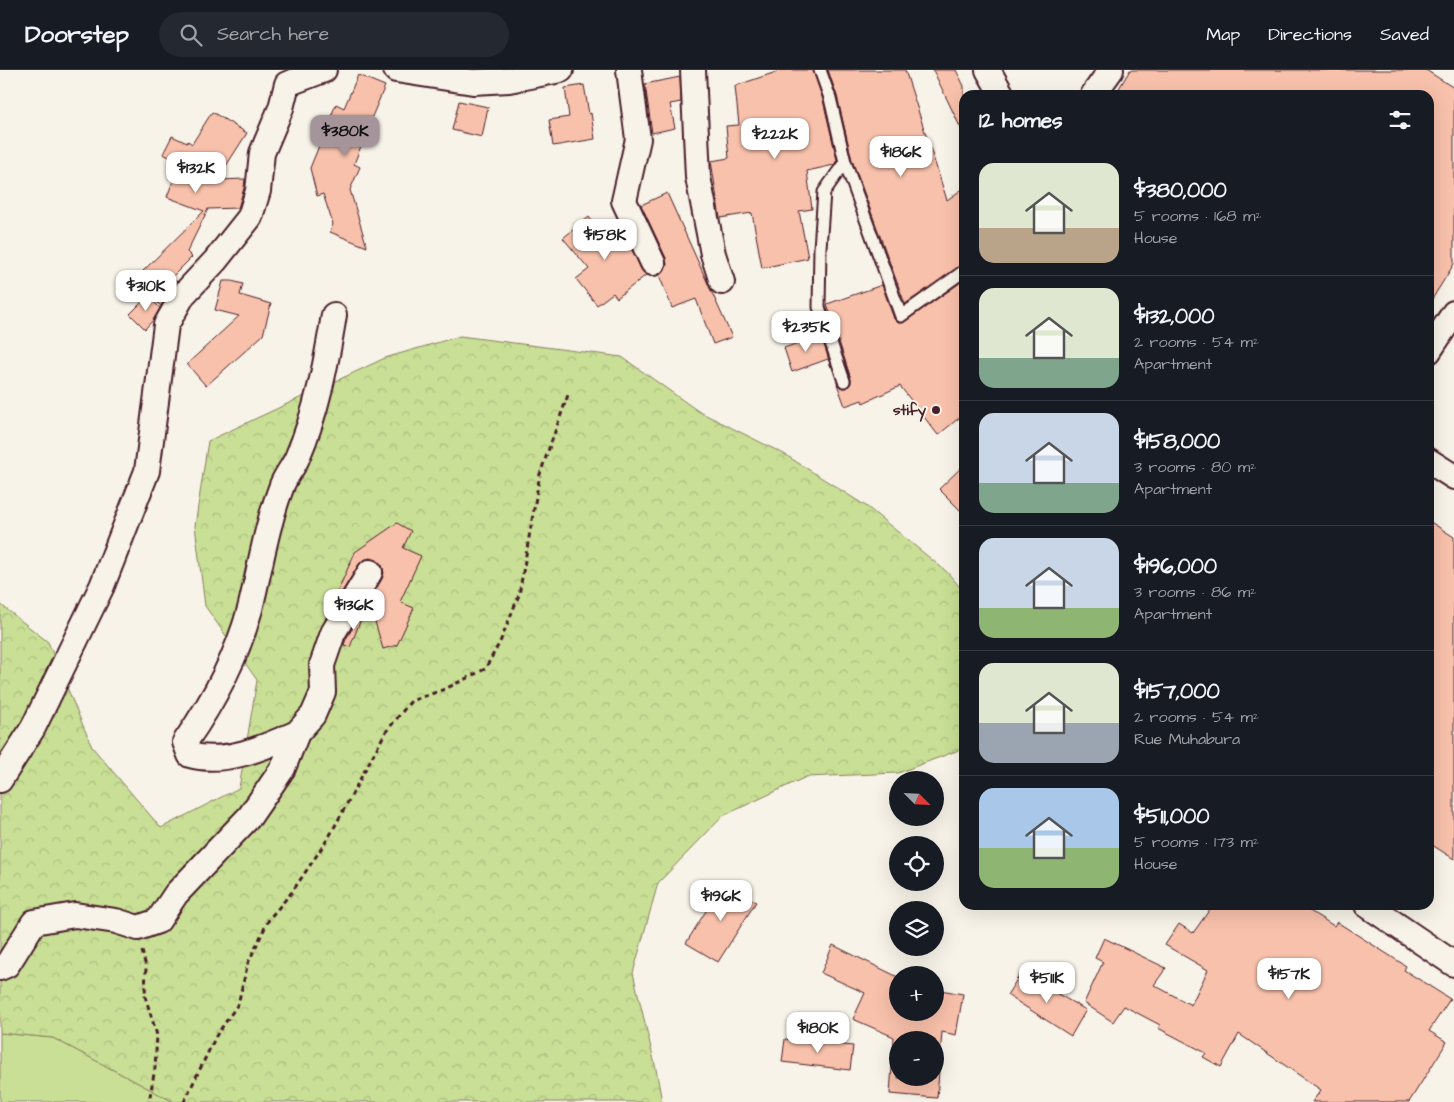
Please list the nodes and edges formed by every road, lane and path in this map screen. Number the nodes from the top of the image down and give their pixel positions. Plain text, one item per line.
1 (324, 70) edge
2 (396, 70) edge
3 (561, 70) edge
4 (629, 70) edge
5 (693, 70) edge
6 (820, 70) edge
7 (988, 70) edge
8 (1111, 70) edge
9 (999, 90) edge
10 (1097, 90) edge
11 (845, 162) junction
12 (653, 264) dead end
13 (959, 275) edge
14 (722, 282) dead end
15 (1454, 313) edge
16 (334, 315) dead end
17 (1434, 344) edge
18 (844, 381) dead end
19 (569, 392) dead end
20 (1434, 464) edge
21 (1454, 477) edge
22 (370, 572) dead end
23 (297, 733) junction
24 (0, 780) edge
25 (1374, 910) edge
26 (138, 928) junction
27 (1454, 964) edge
28 (0, 968) edge
29 (149, 1102) edge
30 (184, 1102) edge

1 - 24 street
2 - 3 street
4 - 12 street
5 - 14 street
6 - 11 lane
7 - 9 street
8 - 10 street
11 - 13 lane
11 - 18 lane
15 - 17 street
16 - 23 street
19 - 30 path
20 - 21 street
22 - 23 street
23 - 26 street
25 - 27 street
26 - 28 street
26 - 29 path

